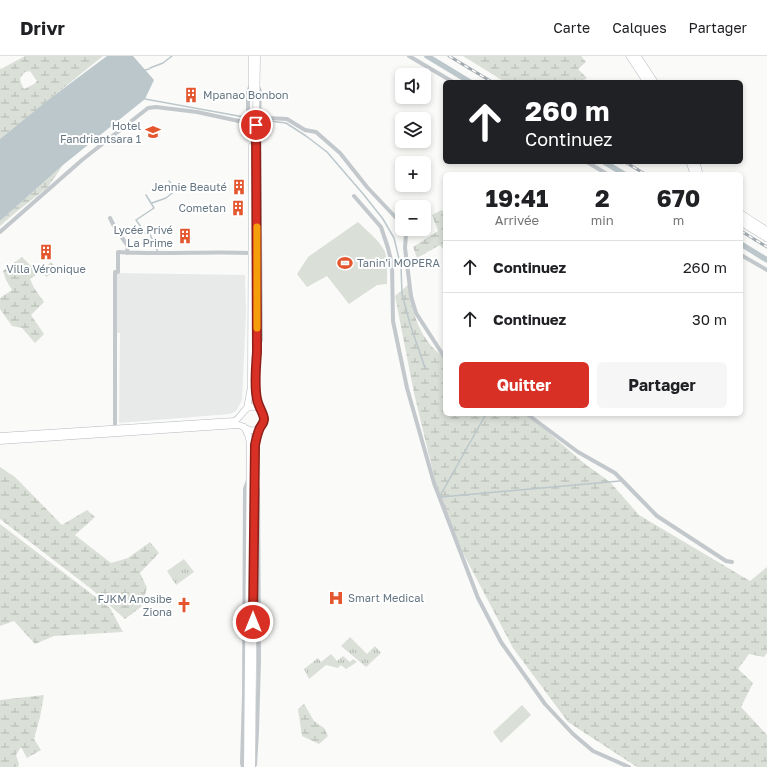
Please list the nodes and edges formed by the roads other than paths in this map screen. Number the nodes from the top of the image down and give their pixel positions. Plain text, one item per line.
1 (252, 56) edge
2 (257, 56) edge
3 (409, 56) edge
4 (630, 56) edge
5 (637, 56) edge
6 (450, 80) edge
7 (646, 80) edge
8 (653, 80) edge
9 (255, 81) junction
10 (255, 120) junction
11 (590, 164) edge
12 (604, 172) edge
13 (354, 196) dead end
14 (743, 215) edge
15 (395, 217) edge
16 (110, 218) dead end
17 (743, 223) edge
18 (767, 231) edge
19 (0, 232) edge
20 (406, 236) edge
21 (767, 238) edge
22 (127, 253) junction
23 (250, 253) dead end
24 (743, 255) edge
25 (767, 270) edge
26 (443, 355) edge
27 (247, 408) junction
28 (260, 409) junction
29 (241, 416) junction
30 (530, 416) edge
31 (244, 426) junction
32 (116, 428) junction
33 (259, 428) junction
34 (0, 436) edge
35 (0, 441) edge
36 (252, 472) junction
37 (732, 562) dead end
38 (243, 767) edge
39 (247, 767) edge
40 (253, 767) edge
41 (628, 767) edge

1 - 9 main road
2 - 9 main road
3 - 6 street
4 - 7 main road
5 - 8 main road
9 - 10 main road
10 - 15 street
10 - 19 street
10 - 27 main road
10 - 28 main road
11 - 12 street
13 - 41 street
14 - 18 main road
16 - 22 street
17 - 21 main road
20 - 26 street
22 - 23 street
22 - 32 street
24 - 25 street
27 - 28 main road
27 - 29 main road
28 - 33 main road
29 - 31 main road
29 - 32 main road
30 - 37 street
31 - 33 main road
31 - 35 main road
31 - 36 main road
32 - 34 main road
33 - 36 main road
36 - 38 street
36 - 39 main road
36 - 40 main road

